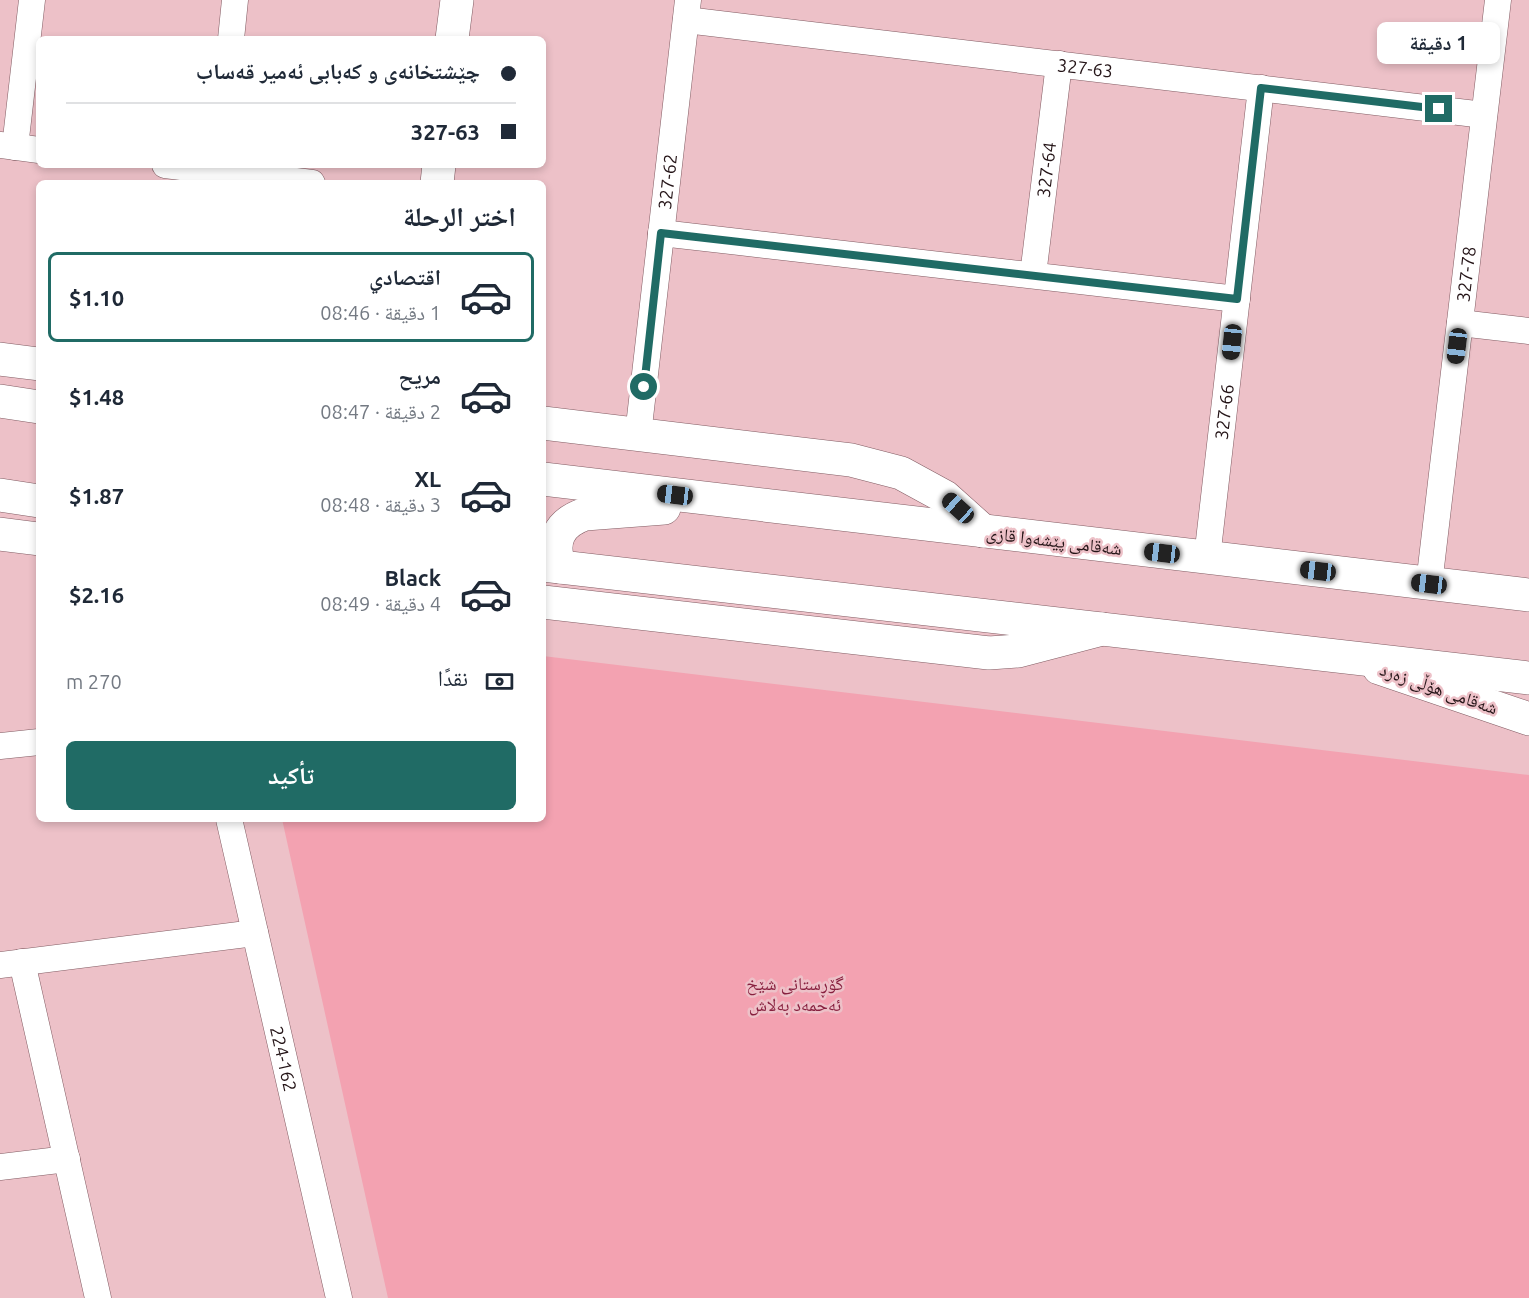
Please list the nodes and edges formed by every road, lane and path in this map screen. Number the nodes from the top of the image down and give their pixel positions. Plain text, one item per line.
1 (32, 0) edge
2 (235, 0) edge
3 (457, 0) edge
4 (1498, 0) edge
5 (687, 10) edge
6 (231, 36) edge
7 (452, 36) edge
8 (1059, 64) junction
9 (1261, 88) junction
10 (1484, 115) junction
11 (18, 147) edge
12 (219, 168) edge
13 (293, 180) edge
14 (661, 233) junction
15 (1033, 275) junction
16 (1237, 299) junction
17 (1460, 323) junction
18 (1529, 332) edge
19 (0, 359) edge
20 (36, 364) edge
21 (0, 401) edge
22 (36, 407) edge
23 (546, 423) edge
24 (638, 435) junction
25 (546, 479) edge
26 (0, 495) edge
27 (36, 501) edge
28 (740, 502) junction
29 (983, 531) junction
30 (0, 534) edge
31 (36, 539) edge
32 (1207, 558) junction
33 (552, 566) edge
34 (1429, 584) junction
35 (1529, 595) edge
36 (546, 602) edge
37 (1102, 629) junction
38 (1349, 658) junction
39 (1529, 678) edge
40 (1529, 719) edge
41 (36, 742) edge
42 (0, 746) edge
43 (230, 822) edge
44 (255, 933) junction
45 (11, 964) edge
46 (67, 1159) junction
47 (0, 1167) edge
48 (98, 1298) edge
49 (339, 1298) edge

1 - 11 street
2 - 6 street
3 - 7 main road
4 - 10 street, 327-78
5 - 8 street, 327-63
5 - 14 street, 327-62
8 - 9 street, 327-63
8 - 15 street, 327-64
9 - 10 street, 327-63
9 - 16 street, 327-66
10 - 17 street, 327-78
12 - 13 street
14 - 15 street
14 - 24 street, 327-62
15 - 16 street
16 - 32 street, 327-66
17 - 18 street
17 - 34 street, 327-78
19 - 20 main road
21 - 22 main road
23 - 24 main road
24 - 29 main road
25 - 28 main road, شەقامی پێشەوا قازی
26 - 27 main road
28 - 29 main road, شەقامی پێشەوا قازی
28 - 33 main road
29 - 32 main road, شەقامی پێشەوا قازی
30 - 31 main road
32 - 34 main road, شەقامی پێشەوا قازی
33 - 37 main road
34 - 35 main road, شەقامی پێشەوا قازی
36 - 37 main road
37 - 38 main road
38 - 39 main road
38 - 40 main road, شەقامی هۆڵی زەرد
41 - 42 street
43 - 44 street, 224-162
44 - 45 street
44 - 49 street, 224-162
45 - 46 street
46 - 47 street
46 - 48 street

